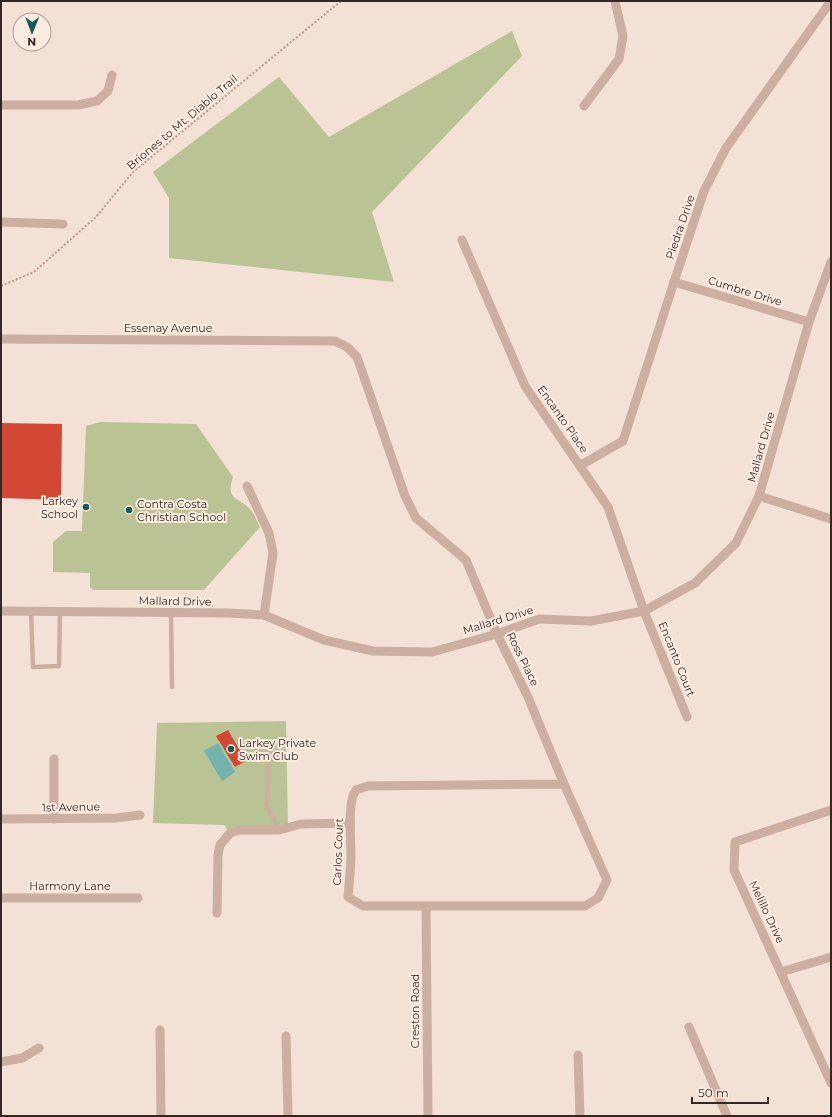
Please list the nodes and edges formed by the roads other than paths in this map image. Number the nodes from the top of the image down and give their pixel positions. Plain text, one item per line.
1 (615, 1) edge
2 (831, 1) edge
3 (112, 75) dead end
4 (1, 105) edge
5 (584, 106) dead end
6 (1, 222) edge
7 (63, 224) dead end
8 (462, 240) dead end
9 (831, 262) edge
10 (674, 282) junction
11 (809, 322) junction
12 (1, 339) edge
13 (335, 341) joint
14 (581, 465) junction
15 (247, 486) dead end
16 (759, 496) junction
17 (831, 519) edge
18 (1, 611) edge
19 (31, 611) junction
20 (644, 611) junction
21 (60, 612) junction
22 (171, 613) junction
23 (264, 615) junction
24 (497, 634) junction
25 (172, 687) dead end
26 (687, 716) dead end
27 (250, 746) dead end
28 (54, 759) dead end
29 (564, 784) junction
30 (831, 810) edge
31 (140, 815) dead end
32 (1, 819) edge
33 (54, 819) junction
34 (350, 823) junction
35 (279, 830) junction
36 (607, 880) joint
37 (1, 898) edge
38 (138, 898) dead end
39 (426, 907) junction
40 (217, 913) dead end
41 (831, 957) edge
42 (781, 972) junction
43 (689, 1027) dead end
44 (160, 1030) dead end
45 (286, 1036) dead end
46 (39, 1048) dead end
47 (578, 1055) dead end
48 (1, 1062) edge
49 (831, 1083) edge
50 (161, 1116) edge
51 (288, 1116) edge
52 (428, 1116) edge
53 (580, 1116) edge
54 (727, 1116) edge

1 - 5 street
2 - 10 street, Piedra Drive
3 - 4 street
6 - 7 street
8 - 14 street, Encanto Place
9 - 11 street, Mallard Drive
10 - 11 street, Cumbre Drive
10 - 14 street, Piedra Drive
11 - 16 street, Mallard Drive
12 - 13 street, Essenay Avenue
13 - 24 street, Ross Place
14 - 20 street, Encanto Place
15 - 23 street
16 - 17 street
16 - 20 street, Mallard Drive
18 - 19 street, Mallard Drive
19 - 21 street, Mallard Drive
19 - 21 lane
20 - 24 street, Mallard Drive
20 - 26 street, Encanto Court
21 - 22 street, Mallard Drive
22 - 23 street, Mallard Drive
22 - 25 lane
23 - 24 street, Mallard Drive
24 - 29 street, Ross Place
27 - 35 lane
28 - 33 street
29 - 34 street, Carlos Court
29 - 36 street, Ross Place
30 - 42 street, Melillo Drive
31 - 33 street, 1st Avenue
32 - 33 street, 1st Avenue
34 - 35 street
34 - 39 street, Carlos Court
35 - 40 street
36 - 39 street, Carlos Court
37 - 38 street, Harmony Lane
39 - 52 street, Creston Road
41 - 42 street
42 - 49 street, Melillo Drive
43 - 54 street
44 - 50 street
45 - 51 street
46 - 48 street
47 - 53 street

